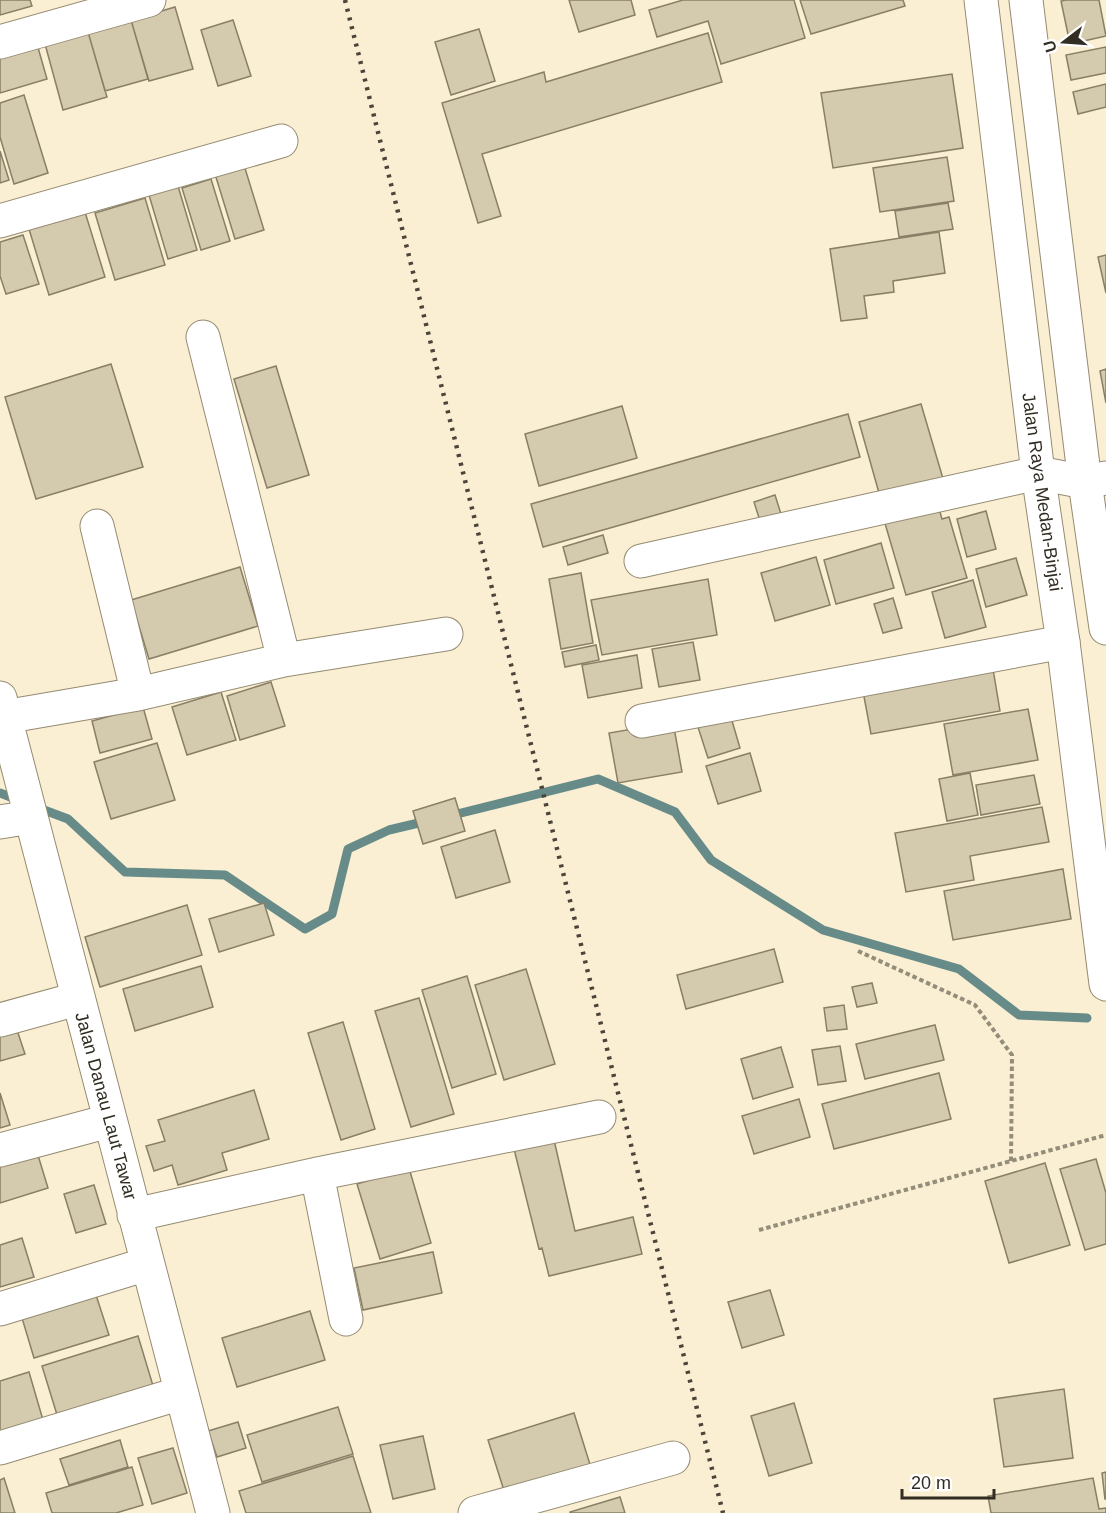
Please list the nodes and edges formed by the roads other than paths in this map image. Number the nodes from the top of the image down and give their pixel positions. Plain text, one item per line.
1 (149, 0) edge
2 (981, 0) edge
3 (1026, 0) edge
4 (0, 42) edge
5 (281, 141) dead end
6 (0, 222) edge
7 (203, 337) dead end
8 (1038, 473) junction
9 (1096, 480) edge
10 (97, 526) dead end
11 (641, 561) dead end
12 (1106, 628) edge
13 (446, 634) dead end
14 (1064, 642) junction
15 (284, 660) junction
16 (138, 694) junction
17 (2, 707) edge
18 (642, 722) dead end
19 (20, 815) edge
20 (1106, 984) edge
21 (77, 999) junction
22 (0, 1020) edge
23 (599, 1117) dead end
24 (110, 1121) junction
25 (0, 1150) edge
26 (317, 1174) junction
27 (134, 1215) junction
28 (147, 1264) junction
29 (0, 1309) edge
30 (346, 1319) dead end
31 (181, 1394) junction
32 (0, 1448) edge
33 (673, 1458) dead end
34 (213, 1513) edge
35 (475, 1513) edge

1 - 4 street
2 - 8 street, Jalan Raya Medan-Binjai
3 - 9 street
5 - 6 street
7 - 15 street
8 - 9 street
8 - 11 street
8 - 14 street, Jalan Raya Medan-Binjai
9 - 12 street
10 - 16 street
13 - 15 street
14 - 18 street
14 - 20 street, Jalan Raya Medan-Binjai
15 - 16 street
16 - 17 street
17 - 19 street, Jalan Danau Laut Tawar
19 - 21 street, Jalan Danau Laut Tawar
21 - 22 street
21 - 24 street, Jalan Danau Laut Tawar
23 - 26 street
24 - 25 street
24 - 27 street, Jalan Danau Laut Tawar
26 - 27 street
26 - 30 street
27 - 28 street, Jalan Danau Laut Tawar
28 - 29 street
28 - 31 street, Jalan Danau Laut Tawar
31 - 32 street
31 - 34 street, Jalan Danau Laut Tawar
33 - 35 street

